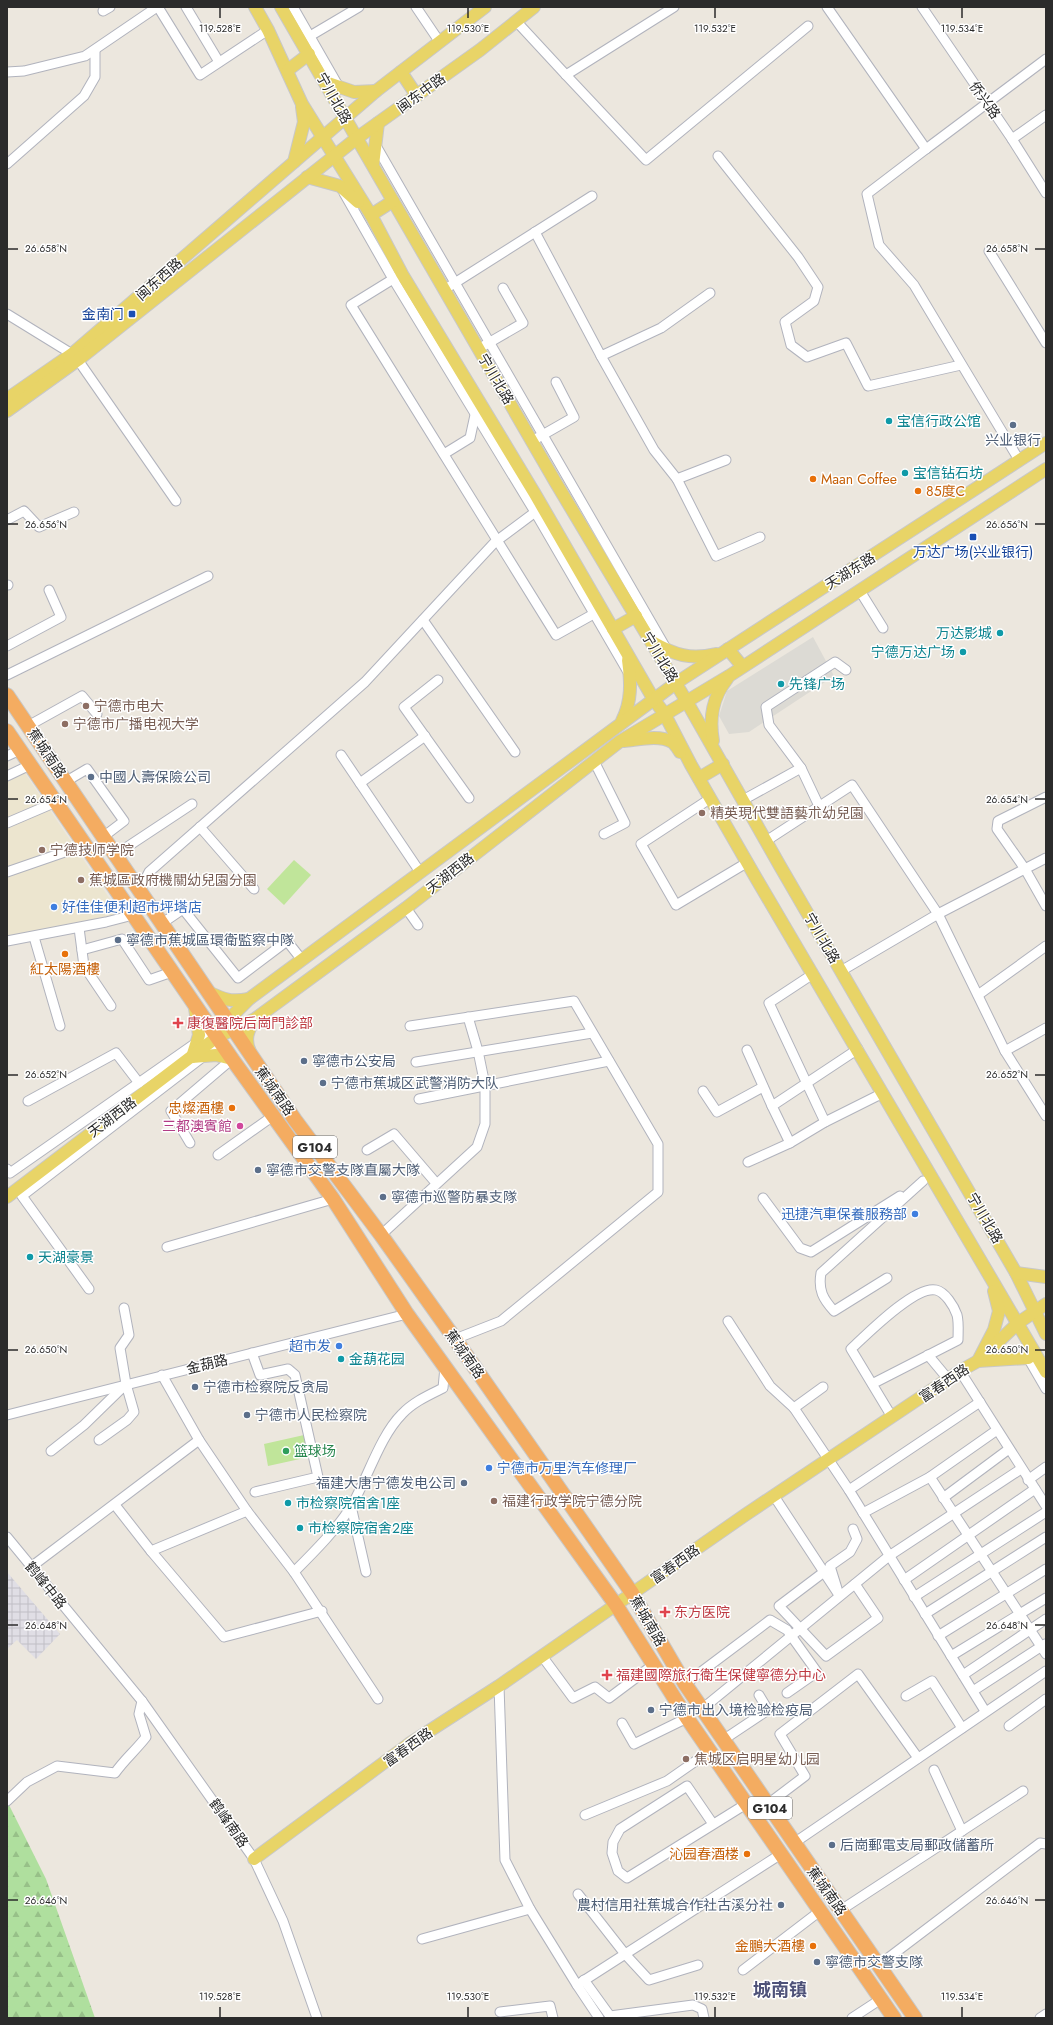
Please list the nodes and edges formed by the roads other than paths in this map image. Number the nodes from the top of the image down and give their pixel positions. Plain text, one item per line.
1 (158, 7) edge
2 (186, 7) edge
3 (255, 7) edge
4 (281, 7) edge
5 (293, 7) edge
6 (359, 7) edge
7 (416, 7) edge
8 (485, 7) edge
9 (534, 7) edge
10 (827, 7) edge
11 (922, 7) edge
12 (671, 8) edge
13 (516, 22) junction
14 (808, 26) dead end
15 (268, 30) junction
16 (310, 36) junction
17 (439, 41) junction
18 (94, 50) junction
19 (309, 54) junction
20 (1046, 59) edge
21 (219, 62) junction
22 (288, 70) junction
23 (7, 72) edge
24 (401, 72) junction
25 (566, 75) junction
26 (325, 82) junction
27 (340, 89) junction
28 (376, 91) junction
29 (417, 96) junction
30 (986, 102) junction
31 (302, 104) junction
32 (1046, 115) edge
33 (345, 118) junction
34 (378, 123) junction
35 (323, 136) junction
36 (357, 138) junction
37 (1012, 139) junction
38 (375, 144) junction
39 (926, 149) junction
40 (334, 156) junction
41 (718, 156) dead end
42 (294, 162) junction
43 (7, 164) edge
44 (373, 165) junction
45 (307, 177) junction
46 (340, 186) junction
47 (1045, 189) edge
48 (592, 196) dead end
49 (392, 202) junction
50 (369, 212) junction
51 (535, 232) junction
52 (989, 251) dead end
53 (398, 276) junction
54 (454, 283) junction
55 (503, 288) dead end
56 (444, 290) junction
57 (710, 293) dead end
58 (7, 314) edge
59 (1046, 343) edge
60 (483, 346) junction
61 (601, 356) junction
62 (75, 357) junction
63 (961, 365) junction
64 (556, 382) dead end
65 (477, 398) junction
66 (7, 399) edge
67 (7, 411) edge
68 (475, 416) junction
69 (544, 434) junction
70 (532, 440) junction
71 (1046, 443) edge
72 (444, 454) junction
73 (726, 460) dead end
74 (1019, 460) junction
75 (1046, 469) edge
76 (677, 479) junction
77 (176, 502) dead end
78 (539, 510) junction
79 (74, 512) dead end
80 (7, 520) edge
81 (760, 537) dead end
82 (497, 540) junction
83 (208, 576) dead end
84 (49, 590) dead end
85 (860, 591) junction
86 (598, 611) junction
87 (636, 616) junction
88 (423, 620) junction
89 (883, 628) dead end
90 (613, 630) junction
91 (651, 641) junction
92 (7, 646) edge
93 (667, 650) junction
94 (725, 650) junction
95 (628, 654) junction
96 (742, 666) junction
97 (846, 670) dead end
98 (7, 675) edge
99 (630, 675) junction
100 (730, 676) junction
101 (438, 680) dead end
102 (676, 683) junction
103 (7, 695) edge
104 (654, 700) junction
105 (687, 702) junction
106 (664, 713) junction
107 (97, 714) dead end
108 (620, 724) junction
109 (28, 726) junction
110 (425, 736) junction
111 (600, 739) junction
112 (12, 742) edge
113 (619, 742) junction
114 (608, 750) junction
115 (714, 750) junction
116 (515, 752) dead end
117 (341, 755) dead end
118 (7, 756) edge
119 (594, 762) junction
120 (723, 764) junction
121 (30, 765) junction
122 (691, 765) junction
123 (801, 768) junction
124 (7, 776) edge
125 (699, 778) junction
126 (65, 782) junction
127 (360, 783) junction
128 (1046, 797) edge
129 (469, 798) dead end
130 (711, 798) junction
131 (743, 800) junction
132 (56, 802) junction
133 (192, 804) dead end
134 (819, 806) junction
135 (7, 823) edge
136 (200, 827) junction
137 (604, 834) dead end
138 (102, 837) junction
139 (766, 841) junction
140 (85, 845) junction
141 (115, 855) junction
142 (1046, 858) edge
143 (748, 862) junction
144 (1025, 869) junction
145 (7, 872) edge
146 (420, 872) junction
147 (254, 889) dead end
148 (139, 892) junction
149 (1046, 906) edge
150 (406, 908) junction
151 (938, 914) junction
152 (133, 915) junction
153 (161, 924) junction
154 (418, 925) dead end
155 (79, 928) junction
156 (34, 938) junction
157 (7, 941) edge
158 (1046, 946) edge
159 (82, 950) junction
160 (302, 960) junction
161 (841, 971) junction
162 (172, 972) junction
163 (814, 974) junction
164 (206, 991) junction
165 (978, 995) junction
166 (249, 999) junction
167 (194, 1004) junction
168 (111, 1006) dead end
169 (468, 1017) junction
170 (255, 1019) junction
171 (230, 1025) junction
172 (60, 1026) dead end
173 (410, 1026) dead end
174 (1046, 1028) edge
175 (592, 1033) junction
176 (217, 1037) junction
177 (197, 1043) junction
178 (858, 1049) junction
179 (747, 1050) dead end
180 (478, 1051) junction
181 (1005, 1051) junction
182 (205, 1055) junction
183 (192, 1057) junction
184 (232, 1059) junction
185 (253, 1059) junction
186 (609, 1061) junction
187 (416, 1062) dead end
188 (139, 1083) junction
189 (807, 1084) junction
190 (485, 1085) junction
191 (764, 1087) junction
192 (703, 1091) dead end
193 (883, 1093) junction
194 (419, 1099) dead end
195 (28, 1100) dead end
196 (772, 1106) junction
197 (273, 1116) junction
198 (1046, 1116) edge
199 (825, 1122) junction
200 (190, 1143) dead end
201 (790, 1143) junction
202 (367, 1150) dead end
203 (218, 1155) dead end
204 (748, 1162) dead end
205 (8, 1172) edge
206 (928, 1179) junction
207 (436, 1183) junction
208 (7, 1197) edge
209 (763, 1198) dead end
210 (333, 1199) junction
211 (381, 1235) junction
212 (167, 1247) dead end
213 (1016, 1273) junction
214 (886, 1278) dead end
215 (991, 1278) junction
216 (1046, 1278) edge
217 (89, 1289) dead end
218 (1041, 1307) edge
219 (124, 1308) dead end
220 (407, 1314) junction
221 (728, 1321) dead end
222 (1018, 1323) junction
223 (1046, 1334) edge
224 (455, 1339) junction
225 (252, 1353) junction
226 (928, 1355) junction
227 (1032, 1356) junction
228 (978, 1361) junction
229 (445, 1367) junction
230 (960, 1371) junction
231 (1046, 1372) edge
232 (162, 1375) junction
233 (948, 1379) junction
234 (126, 1384) junction
235 (872, 1384) junction
236 (823, 1387) dead end
237 (1046, 1389) edge
238 (980, 1402) junction
239 (794, 1408) junction
240 (7, 1415) edge
241 (892, 1417) junction
242 (997, 1430) junction
243 (99, 1440) dead end
244 (199, 1440) junction
245 (1009, 1449) junction
246 (51, 1450) dead end
247 (829, 1459) junction
248 (1021, 1468) junction
249 (1046, 1468) edge
250 (930, 1477) junction
251 (1028, 1480) junction
252 (1035, 1489) junction
253 (849, 1490) junction
254 (255, 1492) dead end
255 (774, 1496) junction
256 (943, 1498) junction
257 (115, 1505) junction
258 (351, 1506) junction
259 (1046, 1506) edge
260 (248, 1511) junction
261 (1046, 1512) edge
262 (863, 1513) junction
263 (953, 1514) junction
264 (853, 1529) dead end
265 (967, 1535) junction
266 (7, 1537) edge
267 (1046, 1537) edge
268 (150, 1551) junction
269 (980, 1554) junction
270 (889, 1556) junction
271 (31, 1567) junction
272 (1046, 1569) edge
273 (294, 1572) junction
274 (366, 1572) dead end
275 (824, 1572) junction
276 (991, 1572) junction
277 (904, 1580) junction
278 (855, 1584) junction
279 (632, 1593) junction
280 (1006, 1594) junction
281 (839, 1595) junction
282 (914, 1597) junction
283 (1046, 1598) edge
284 (616, 1605) junction
285 (322, 1611) junction
286 (925, 1614) junction
287 (1019, 1614) junction
288 (1046, 1619) edge
289 (800, 1629) junction
290 (1030, 1630) junction
291 (791, 1636) junction
292 (938, 1636) junction
293 (1044, 1648) edge
294 (100, 1651) joint
295 (542, 1656) junction
296 (951, 1656) junction
297 (653, 1665) junction
298 (1046, 1671) edge
299 (963, 1675) junction
300 (685, 1684) junction
301 (499, 1686) junction
302 (973, 1692) junction
303 (787, 1693) dead end
304 (759, 1695) dead end
305 (906, 1696) dead end
306 (1046, 1698) edge
307 (378, 1699) dead end
308 (142, 1701) junction
309 (702, 1709) junction
310 (985, 1711) junction
311 (687, 1718) junction
312 (622, 1723) dead end
313 (1009, 1726) dead end
314 (962, 1728) junction
315 (723, 1740) junction
316 (710, 1752) junction
317 (918, 1758) junction
318 (934, 1770) dead end
319 (1023, 1791) dead end
320 (7, 1801) edge
321 (746, 1804) junction
322 (768, 1804) junction
323 (585, 1816) dead end
324 (713, 1824) junction
325 (962, 1831) junction
326 (794, 1843) junction
327 (1046, 1844) edge
328 (781, 1854) junction
329 (254, 1859) junction
330 (578, 1894) dead end
331 (530, 1910) junction
332 (841, 1910) junction
333 (820, 1911) junction
334 (422, 1938) dead end
335 (625, 1954) junction
336 (698, 1965) dead end
337 (879, 1965) junction
338 (743, 1970) dead end
339 (580, 1983) junction
340 (881, 1999) junction
341 (500, 2012) dead end
342 (1046, 2014) edge
343 (634, 2016) edge
344 (317, 2018) edge
345 (553, 2018) edge
346 (599, 2018) edge
347 (704, 2018) edge
348 (852, 2018) edge
349 (894, 2018) edge
350 (916, 2018) edge
351 (1040, 2018) edge

1 - 18 street
1 - 21 street
2 - 21 street
3 - 15 main road
4 - 19 main road, 宁川北路
5 - 16 street
6 - 16 street
7 - 17 street
8 - 17 main road, 闽东中路
9 - 13 main road, 闽东中路
10 - 39 street
11 - 30 street, 侨兴路
12 - 25 street
13 - 25 street
13 - 29 main road, 闽东中路
14 - 25 street
15 - 21 street
15 - 22 main road
16 - 27 street
17 - 24 main road, 闽东中路
18 - 23 street
18 - 43 street
19 - 22 main road
19 - 26 main road, 宁川北路
20 - 30 street
22 - 31 main road
24 - 28 main road, 闽东中路
24 - 29 main road
26 - 27 main road
26 - 33 main road, 宁川北路
27 - 28 main road
28 - 33 main road, 闽东中路
29 - 34 main road, 闽东中路
30 - 37 street, 侨兴路
30 - 39 street
31 - 35 main road, 宁川北路
31 - 42 main road
32 - 37 street
33 - 35 main road, 闽东中路
33 - 36 main road, 宁川北路
34 - 36 main road, 闽东中路
34 - 38 main road
35 - 40 main road, 宁川北路
35 - 42 main road, 闽东中路
36 - 40 main road, 闽东中路
36 - 44 main road, 宁川北路
37 - 47 street, 侨兴路
38 - 44 main road
38 - 54 street
39 - 63 street
40 - 45 main road, 闽东中路
40 - 50 main road, 宁川北路
41 - 63 street
42 - 62 main road, 闽东西路
44 - 49 main road, 宁川北路
45 - 46 main road
45 - 62 main road, 闽东西路
46 - 50 main road
46 - 53 street
48 - 51 street
49 - 50 main road
49 - 56 main road, 宁川北路
50 - 53 main road, 宁川北路
51 - 54 street
51 - 61 street
52 - 59 street
53 - 65 main road, 宁川北路
53 - 68 street
53 - 72 street
54 - 56 street
54 - 60 street
55 - 60 street
56 - 60 main road, 宁川北路
57 - 61 street
58 - 62 street
60 - 69 street
60 - 70 main road, 宁川北路
61 - 76 street
62 - 66 main road, 闽东西路
62 - 67 main road, 闽东西路
62 - 77 street
63 - 74 street
64 - 69 street
65 - 68 street
65 - 78 main road, 宁川北路
68 - 72 street
68 - 78 street
69 - 70 street
69 - 93 street
70 - 87 main road, 宁川北路
71 - 74 main road, 天湖东路
72 - 82 street
73 - 76 street
74 - 94 main road, 天湖东路
75 - 85 main road, 天湖东路
76 - 81 street
78 - 82 street
78 - 86 main road, 宁川北路
79 - 80 street
82 - 86 street
82 - 88 street
83 - 98 street
84 - 92 street
85 - 89 street
85 - 96 main road, 天湖东路
86 - 90 main road, 宁川北路
86 - 99 street
87 - 90 main road
87 - 91 main road, 宁川北路
88 - 116 street
88 - 136 street
90 - 95 main road, 宁川北路
91 - 93 main road
91 - 102 main road, 宁川北路
93 - 94 main road
94 - 96 main road
94 - 102 main road, 天湖东路
95 - 99 main road
95 - 104 main road, 宁川北路
96 - 100 main road, 天湖东路
97 - 123 street
99 - 108 main road
100 - 105 main road, 天湖东路
100 - 115 main road
101 - 110 street
102 - 104 main road, 天湖东路
102 - 105 main road, 宁川北路
103 - 109 highway, 蕉城南路 / G104
104 - 106 main road, 宁川北路
104 - 108 main road, 天湖西路
105 - 106 main road, 天湖东路
105 - 115 main road, 宁川北路
106 - 113 main road, 天湖西路
106 - 122 main road, 宁川北路
107 - 109 street
108 - 111 main road, 天湖西路
109 - 126 highway, 蕉城南路 / G104
110 - 127 street
110 - 129 street
111 - 114 main road
111 - 146 main road, 天湖西路
112 - 118 street
112 - 121 highway, 蕉城南路 / G104
113 - 114 main road, 天湖西路
113 - 122 main road
114 - 119 main road, 天湖西路
115 - 120 main road, 宁川北路
117 - 127 street
119 - 137 street
119 - 150 main road, 天湖西路
120 - 125 main road
120 - 131 main road, 宁川北路
121 - 124 street
121 - 132 highway, 蕉城南路 / G104
122 - 125 main road, 宁川北路
123 - 131 street
123 - 134 street
125 - 130 main road, 宁川北路
126 - 138 highway, 蕉城南路 / G104
126 - 138 street
127 - 146 street
128 - 144 street
130 - 143 main road, 宁川北路
130 - 143 street
131 - 139 main road, 宁川北路
132 - 135 street
132 - 140 highway, 蕉城南路 / G104
133 - 141 street
134 - 139 street
134 - 151 street
136 - 147 street
136 - 148 street
138 - 141 highway, 蕉城南路 / G104
139 - 161 main road, 宁川北路
140 - 145 street
140 - 152 highway, 蕉城南路 / G104
141 - 148 highway, 蕉城南路 / G104
142 - 144 street
143 - 163 main road, 宁川北路
144 - 149 street
144 - 151 street
146 - 160 main road, 天湖西路
148 - 153 highway, 蕉城南路 / G104
150 - 154 street
150 - 170 main road, 天湖西路
151 - 161 street
151 - 165 street
152 - 155 street
152 - 162 highway, 蕉城南路 / G104
153 - 160 street
153 - 164 highway, 蕉城南路 / G104
155 - 156 street
155 - 159 street
156 - 157 street
156 - 172 street
158 - 165 street
159 - 162 street
159 - 168 street
160 - 166 main road, 天湖西路
161 - 213 main road, 宁川北路
162 - 167 highway, 蕉城南路 / G104
163 - 178 main road, 宁川北路
163 - 189 street
164 - 166 main road
164 - 171 highway, 蕉城南路 / G104
165 - 181 street
166 - 171 main road, 天湖西路
167 - 176 highway, 蕉城南路 / G104
167 - 177 main road
169 - 173 street
169 - 175 street
169 - 180 street
170 - 171 main road, 天湖西路
170 - 185 main road
171 - 176 main road, 天湖西路
171 - 185 highway, 蕉城南路 / G104
174 - 181 street
175 - 180 street
175 - 186 street
176 - 177 street
176 - 182 street
176 - 183 main road, 天湖西路
176 - 184 highway, 蕉城南路 / G104
177 - 183 main road
177 - 188 street
178 - 189 street
178 - 193 main road, 宁川北路
179 - 191 street
180 - 187 street
180 - 190 street
181 - 198 street
182 - 183 main road
182 - 184 main road
182 - 217 street
183 - 208 main road, 天湖西路
184 - 197 highway, 蕉城南路 / G104
184 - 200 street
185 - 211 highway, 蕉城南路 / G104
186 - 190 street
186 - 224 street
188 - 195 street
188 - 205 street
189 - 196 street
189 - 199 street
190 - 194 street
190 - 207 street
191 - 192 street
191 - 196 street
193 - 199 street
193 - 206 main road, 宁川北路
196 - 201 street
197 - 203 street
197 - 210 highway, 蕉城南路 / G104
199 - 201 street
201 - 204 street
202 - 207 street
206 - 209 street
206 - 214 street
206 - 215 main road, 宁川北路
207 - 211 street
210 - 212 street
210 - 220 highway, 蕉城南路 / G104
211 - 224 highway, 蕉城南路 / G104
213 - 216 main road
213 - 218 main road, 宁川北路
215 - 222 main road, 宁川北路
215 - 228 main road
218 - 222 main road, 富春西路
218 - 223 main road, 宁川北路
219 - 234 street
220 - 225 street, 金葫路
220 - 229 highway, 蕉城南路 / G104
221 - 239 street
222 - 227 main road, 宁川北路
222 - 228 main road, 富春西路
224 - 279 highway, 蕉城南路 / G104
225 - 232 street, 金葫路
225 - 254 street
226 - 233 street
226 - 235 street
226 - 235 street
227 - 228 main road
227 - 231 main road, 宁川北路
227 - 237 street
228 - 230 main road, 富春西路
229 - 258 street
229 - 284 highway, 蕉城南路 / G104
230 - 233 main road, 富春西路
230 - 238 street
232 - 234 street, 金葫路
232 - 244 street
233 - 241 main road, 富春西路
234 - 240 street, 金葫路
234 - 243 street
234 - 246 street
235 - 241 street
236 - 239 street
238 - 242 street
238 - 253 street
239 - 247 street
241 - 247 main road, 富春西路
242 - 245 street
242 - 250 street
244 - 257 street
244 - 260 street
245 - 248 street
245 - 256 street
247 - 253 street
247 - 255 main road, 富春西路
248 - 251 street
248 - 263 street
249 - 251 street
250 - 256 street
250 - 262 street
251 - 252 street
252 - 259 street
252 - 265 street
253 - 262 street
255 - 275 street
255 - 279 main road, 富春西路
256 - 263 street
257 - 268 street
257 - 271 street
258 - 273 street
258 - 274 street
260 - 268 street
260 - 273 street
261 - 269 street
262 - 270 street
263 - 265 street
263 - 270 street
264 - 281 street
265 - 269 street
265 - 277 street
266 - 271 street, 鹤峰中路
267 - 276 street
268 - 285 street
269 - 276 street
269 - 282 street
270 - 277 street
270 - 278 street
271 - 294 street, 鹤峰中路
272 - 280 street
273 - 285 street
275 - 281 street
275 - 289 street
276 - 280 street
276 - 286 street
277 - 282 street
278 - 281 street
278 - 289 street
279 - 284 main road, 富春西路
279 - 300 highway, 蕉城南路 / G104
280 - 287 street
280 - 292 street
281 - 289 street
282 - 286 street
283 - 287 street
284 - 295 main road, 富春西路
284 - 297 highway, 蕉城南路 / G104
285 - 307 street
286 - 292 street
287 - 290 street
287 - 296 street
288 - 290 street
289 - 291 street
290 - 293 street
290 - 299 street
291 - 300 street
291 - 303 street
291 - 309 street
292 - 296 street
293 - 302 street
294 - 308 street, 鹤峰南路
295 - 297 street
295 - 301 main road, 富春西路
296 - 299 street
297 - 311 highway, 蕉城南路 / G104
298 - 310 street
299 - 302 street
300 - 309 highway, 蕉城南路 / G104
301 - 329 main road, 富春西路
301 - 331 street
302 - 310 street
304 - 315 street
305 - 314 street
306 - 313 street
308 - 320 street
308 - 329 street, 鹤峰南路
309 - 315 highway, 蕉城南路 / G104
310 - 314 street
311 - 312 street
311 - 316 highway, 蕉城南路 / G104
314 - 317 street
315 - 322 highway, 蕉城南路 / G104
316 - 321 highway, 蕉城南路 / G104
316 - 323 street
317 - 322 street
317 - 326 street
318 - 325 street
319 - 325 street
321 - 324 street
321 - 328 highway, 蕉城南路 / G104
322 - 326 highway, 蕉城南路 / G104
324 - 324 street
325 - 332 street
326 - 332 highway, 蕉城南路 / G104
327 - 337 street
328 - 333 highway, 蕉城南路 / G104
328 - 335 street
329 - 344 street, 鹤峰南路
330 - 335 street
331 - 334 street
331 - 339 street
332 - 337 highway, 蕉城南路 / G104
333 - 338 street
333 - 340 highway, 蕉城南路 / G104
335 - 336 street
335 - 339 street
337 - 350 highway, 蕉城南路 / G104
339 - 343 street
339 - 346 street
340 - 348 street
340 - 349 highway, 蕉城南路 / G104
341 - 345 street
342 - 351 street
343 - 347 street

